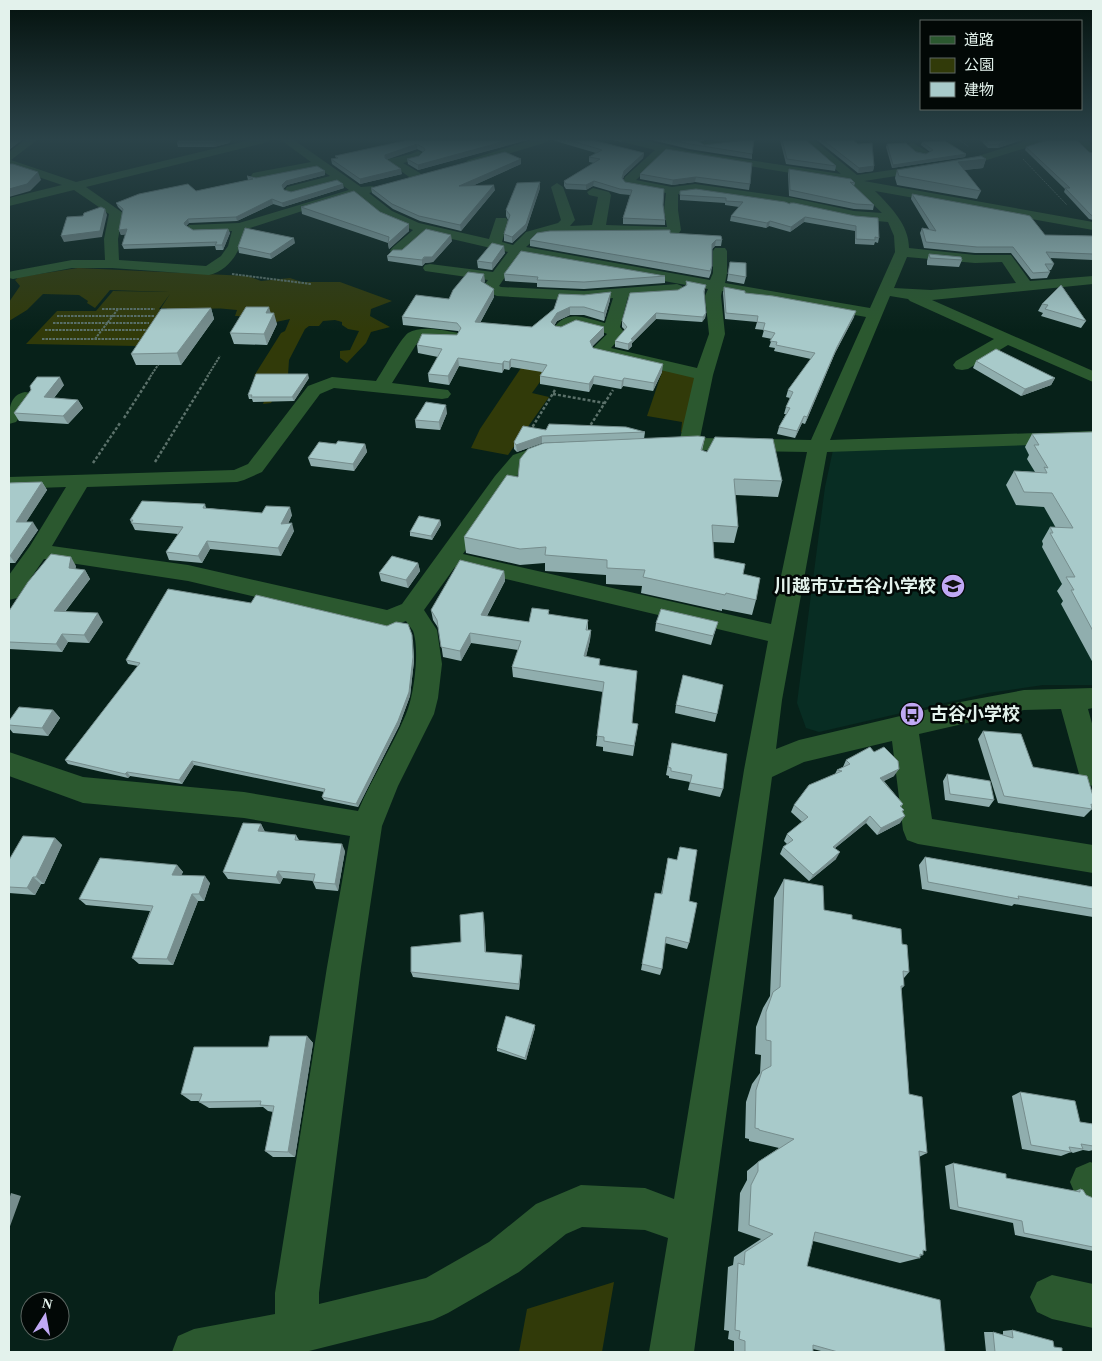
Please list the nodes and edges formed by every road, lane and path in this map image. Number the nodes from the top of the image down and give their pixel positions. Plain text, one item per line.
1 (795, 203) edge
2 (102, 204) edge
3 (313, 204) edge
4 (374, 204) edge
5 (563, 204) edge
6 (603, 204) edge
7 (671, 204) edge
8 (798, 204) edge
9 (879, 204) edge
10 (955, 204) edge
11 (962, 204) edge
12 (1067, 204) edge
13 (780, 214) edge
14 (892, 218) junction
15 (964, 218) edge
16 (501, 221) dead end
17 (240, 227) junction
18 (194, 228) edge
19 (423, 228) junction
20 (1091, 228) edge
21 (598, 229) junction
22 (549, 231) junction
23 (494, 245) junction
24 (517, 250) junction
25 (397, 251) edge
26 (720, 251) edge
27 (902, 252) junction
28 (112, 264) junction
29 (430, 268) dead end
30 (209, 271) junction
31 (13, 274) dead end
32 (498, 277) junction
33 (1093, 280) edge
34 (311, 284) dead end
35 (1026, 286) junction
36 (715, 291) junction
37 (885, 291) junction
38 (622, 293) junction
39 (908, 294) junction
40 (102, 309) dead end
41 (119, 309) junction
42 (155, 309) dead end
43 (875, 314) junction
44 (57, 316) dead end
45 (113, 316) junction
46 (154, 316) edge
47 (52, 323) dead end
48 (108, 323) junction
49 (149, 323) edge
50 (561, 329) edge
51 (611, 329) junction
52 (45, 330) dead end
53 (102, 330) junction
54 (148, 336) edge
55 (452, 337) edge
56 (42, 339) dead end
57 (96, 339) junction
58 (139, 339) edge
59 (1007, 339) junction
60 (164, 356) edge
61 (220, 356) dead end
62 (962, 365) dead end
63 (704, 375) junction
64 (1093, 377) edge
65 (381, 387) junction
66 (555, 390) edge
67 (613, 390) edge
68 (442, 394) dead end
69 (553, 394) junction
70 (25, 397) edge
71 (604, 403) junction
72 (9, 418) edge
73 (124, 418) dead end
74 (120, 423) dead end
75 (528, 434) edge
76 (586, 435) edge
77 (1093, 437) edge
78 (689, 444) junction
79 (818, 445) junction
80 (655, 447) edge
81 (570, 449) edge
82 (145, 480) junction
83 (80, 482) junction
84 (9, 483) edge
85 (38, 551) junction
86 (449, 558) junction
87 (9, 592) edge
88 (411, 610) junction
89 (781, 635) junction
90 (1082, 698) edge
91 (904, 727) junction
92 (9, 764) edge
93 (758, 770) junction
94 (1093, 774) edge
95 (367, 826) junction
96 (1093, 859) edge
97 (690, 1226) junction
98 (1052, 1297) dead end
99 (1093, 1306) edge
100 (297, 1332) junction
101 (194, 1352) edge
102 (672, 1352) edge

1 - 13 street
2 - 28 street
3 - 17 street
4 - 19 street
5 - 22 street
6 - 21 street
7 - 21 street
8 - 14 street
9 - 14 street
10 - 15 street
11 - 20 street
12 - 20 path
14 - 27 street
16 - 23 street
17 - 18 street
17 - 30 street
19 - 23 street
19 - 25 street
21 - 22 street
22 - 24 street
23 - 24 street
24 - 32 street
24 - 36 street
26 - 36 street
27 - 35 street
27 - 37 street
28 - 30 street
28 - 31 street
29 - 32 street
30 - 34 path
32 - 38 street
33 - 35 street
35 - 39 street
36 - 38 street
36 - 43 street
36 - 63 street
37 - 39 street
37 - 43 street
38 - 51 street
39 - 59 street
40 - 41 path
41 - 42 path
41 - 45 path
43 - 79 street
44 - 45 path
45 - 46 path
45 - 48 path
47 - 48 path
48 - 49 path
48 - 53 path
50 - 51 street
51 - 63 street
52 - 53 path
53 - 54 path
53 - 57 path
55 - 65 street
56 - 57 path
57 - 58 path
59 - 62 street
59 - 64 street
60 - 73 path
61 - 82 path
63 - 78 street
65 - 68 street
65 - 82 street
66 - 69 path
67 - 71 path
69 - 71 path
69 - 75 path
70 - 72 street
71 - 76 path
74 - 83 path
77 - 79 street
78 - 79 street
78 - 80 street
79 - 89 street
81 - 86 street
82 - 83 street
83 - 84 street
83 - 85 street
85 - 87 street
85 - 88 street
86 - 88 street
86 - 89 street
88 - 95 street
89 - 93 street
90 - 91 street
90 - 94 street
91 - 93 street
91 - 96 street
92 - 95 street
93 - 97 street
95 - 100 street
97 - 100 street
97 - 102 street
98 - 99 street
100 - 101 street

